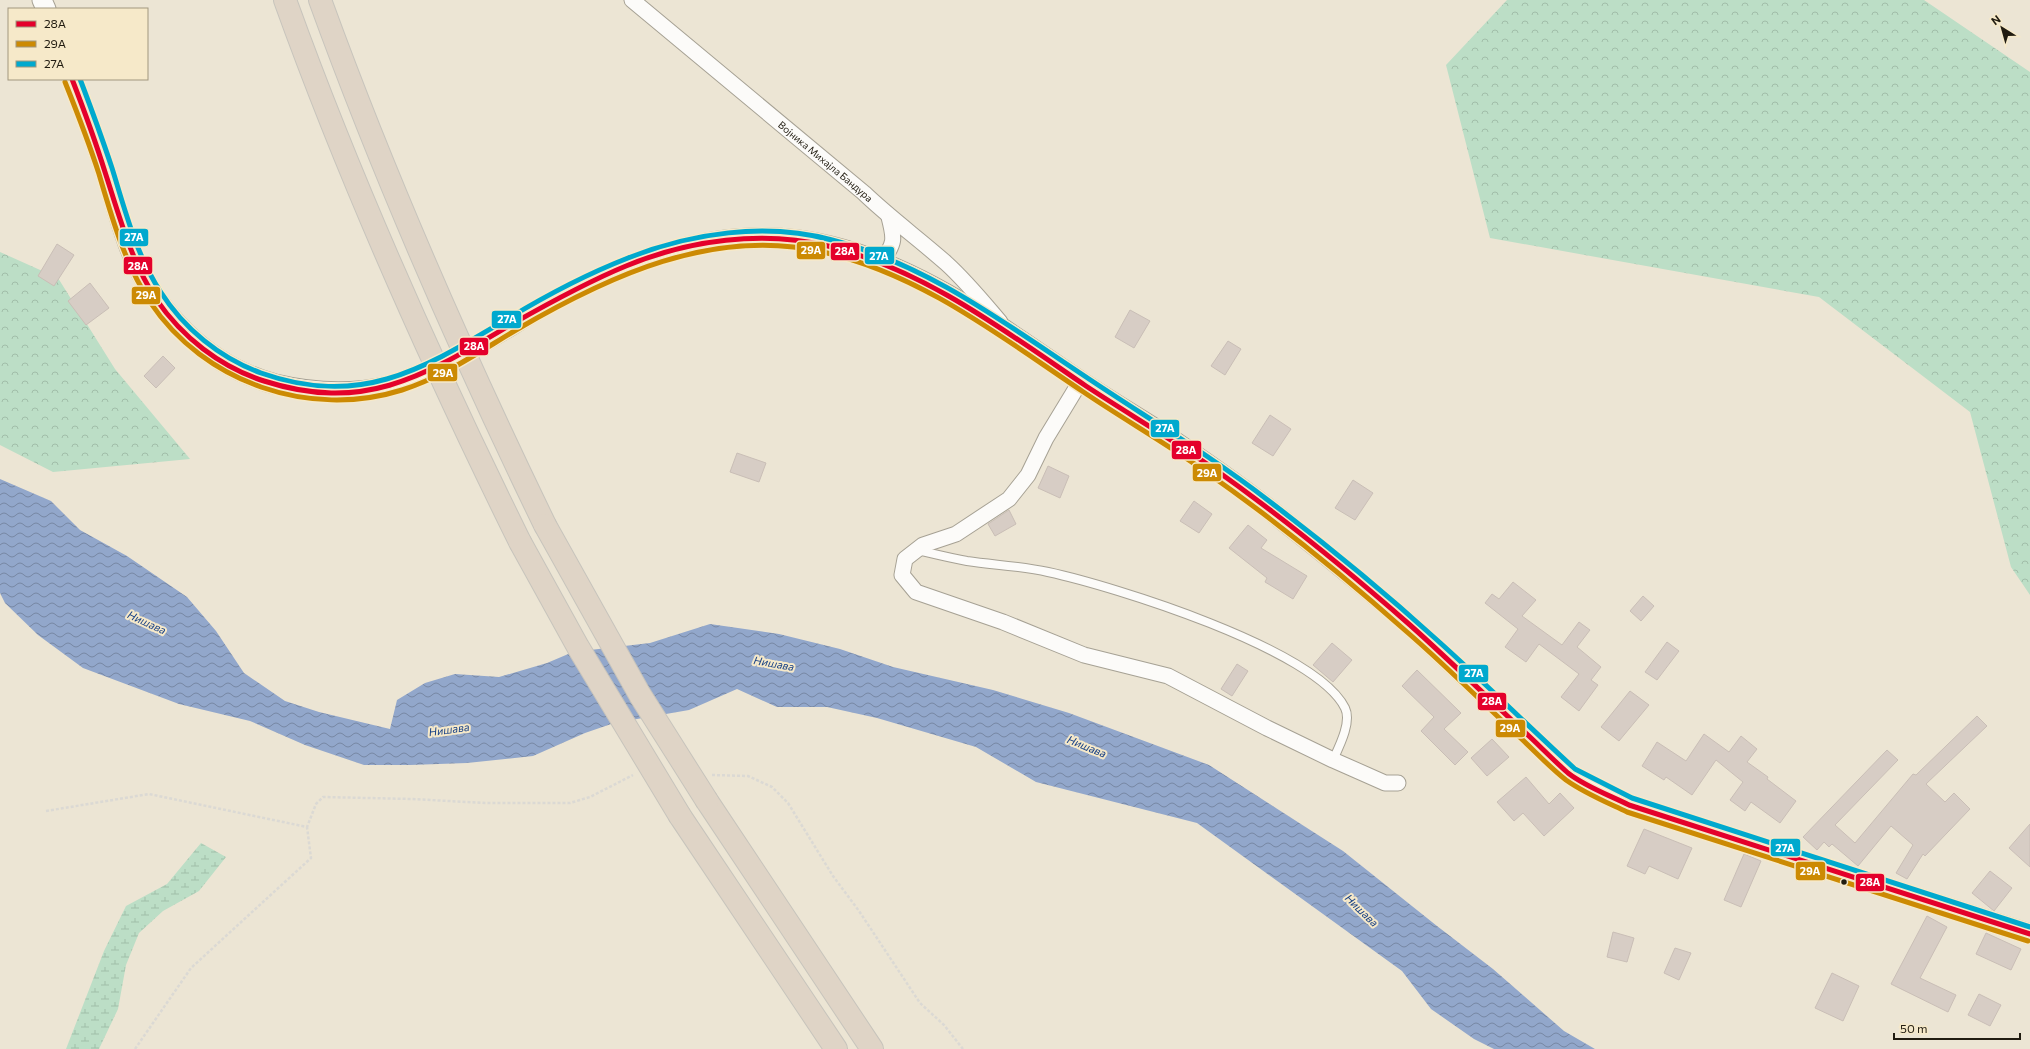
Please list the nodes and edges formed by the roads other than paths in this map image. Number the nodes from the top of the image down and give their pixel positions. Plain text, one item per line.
1 (285, 0) edge
2 (320, 0) edge
3 (632, 0) edge
4 (72, 80) edge
5 (889, 217) junction
6 (881, 263) junction
7 (1008, 332) junction
8 (1080, 382) junction
9 (916, 550) junction
10 (1333, 760) junction
11 (1398, 783) dead end
12 (2030, 934) edge
13 (836, 1049) edge
14 (872, 1049) edge

1 - 13 highway, bridge
2 - 14 highway, bridge
3 - 5 street, Војника Михајла Бандура
4 - 6 street, bridge
5 - 6 street
5 - 7 street, Војника Михајла Бандура
6 - 7 street
7 - 8 street
8 - 9 street
8 - 12 street
9 - 10 street
9 - 10 lane
10 - 11 street

